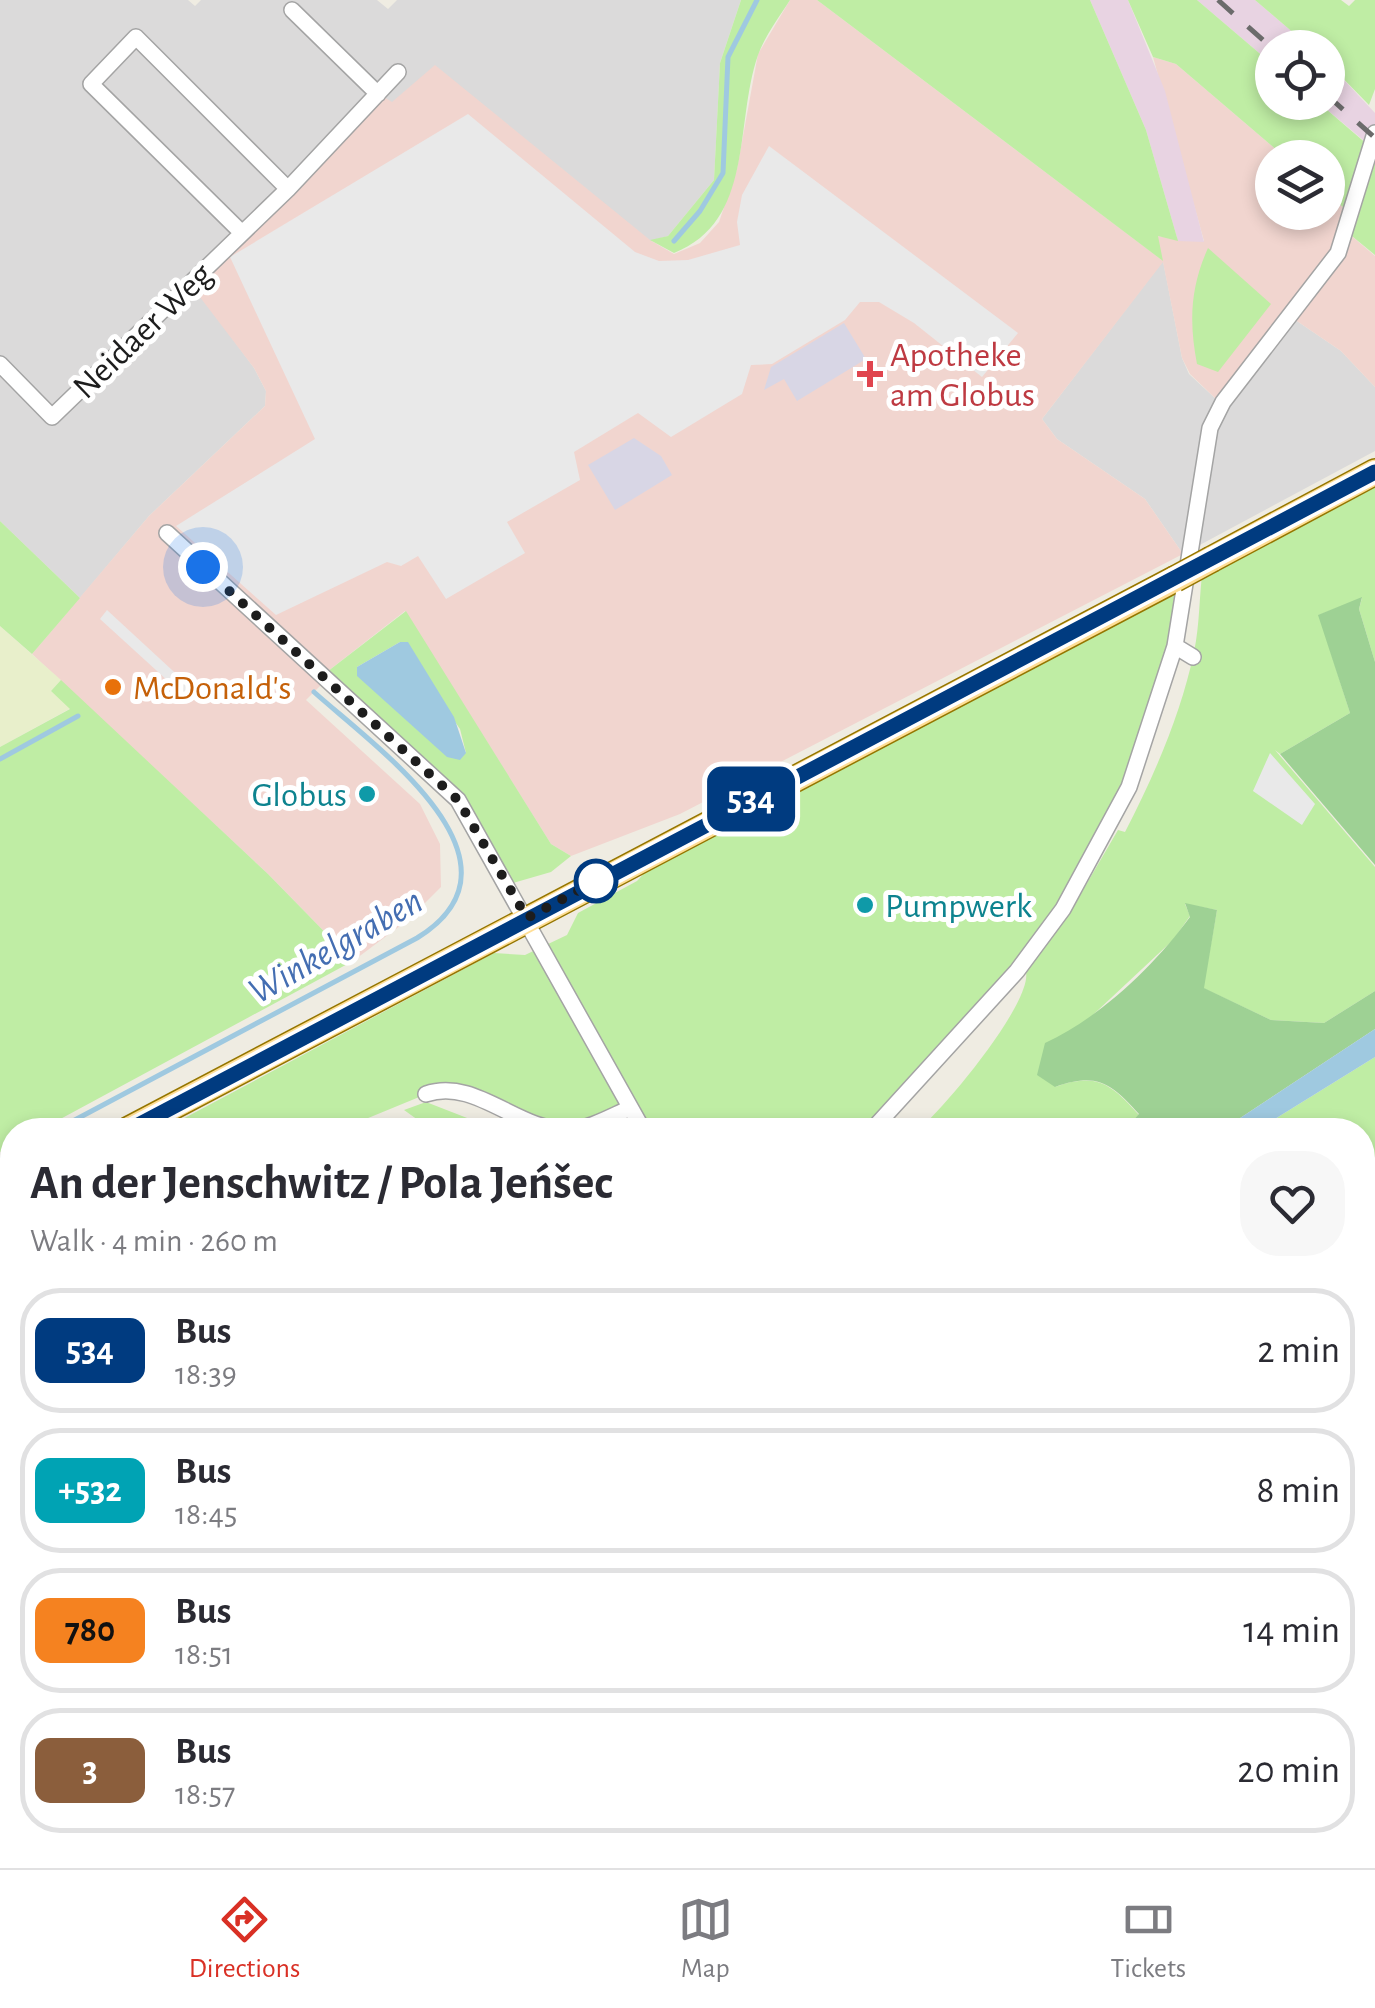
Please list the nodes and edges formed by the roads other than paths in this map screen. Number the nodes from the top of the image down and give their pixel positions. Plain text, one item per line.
1 (292, 10) dead end
2 (398, 72) dead end
3 (378, 94) junction
4 (1375, 133) edge
5 (288, 190) junction
6 (242, 233) junction
7 (0, 364) edge
8 (1375, 472) edge
9 (167, 533) dead end
10 (1175, 646) junction
11 (1193, 657) dead end
12 (527, 918) junction
13 (426, 1094) dead end
14 (628, 1109) junction
15 (151, 1118) edge
16 (522, 1118) edge
17 (602, 1118) edge
18 (634, 1118) edge
19 (883, 1118) edge

1 - 3 street
2 - 3 street, Neidaer Weg
3 - 5 street, Neidaer Weg
4 - 10 street
5 - 6 street, Neidaer Weg
5 - 6 street, Neidaer Weg
6 - 7 street, Neidaer Weg
8 - 12 main road, bridge
9 - 12 street
10 - 11 street
10 - 19 street
12 - 14 street
12 - 15 main road
13 - 16 street
14 - 17 street
14 - 18 street

